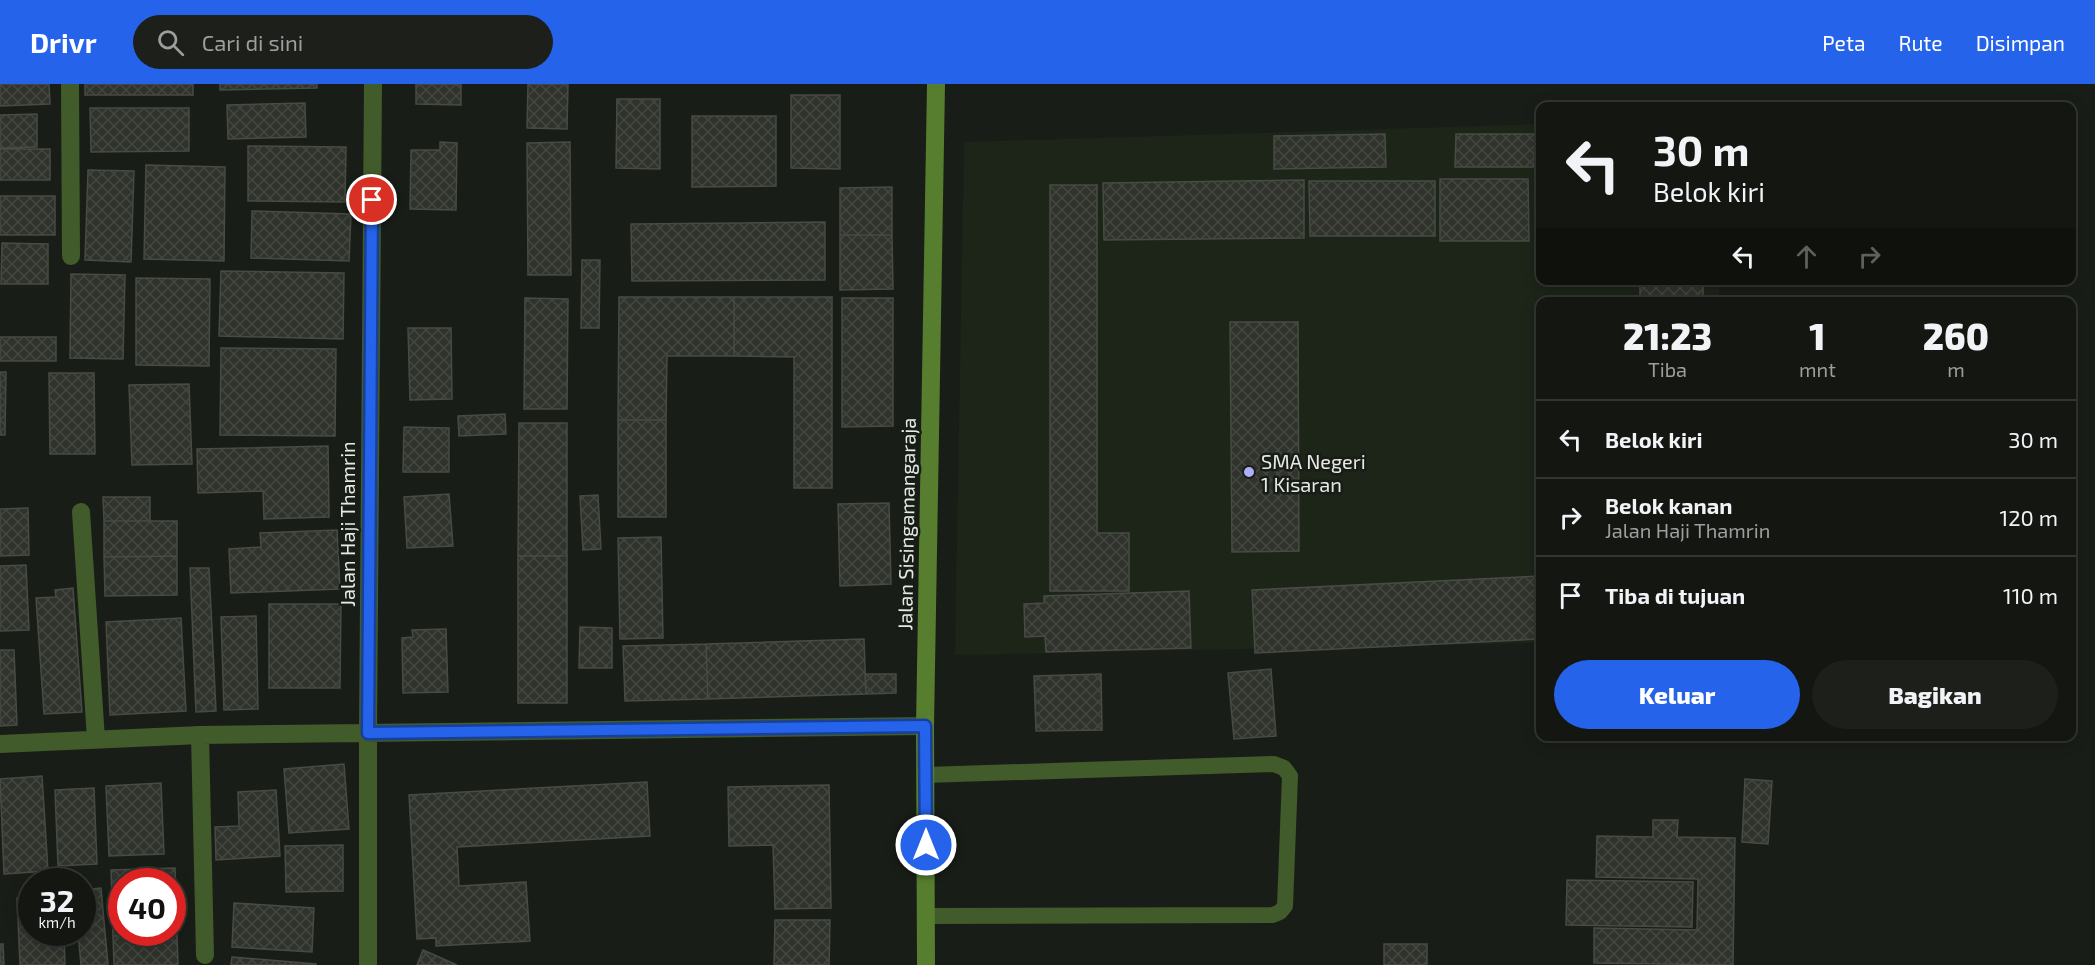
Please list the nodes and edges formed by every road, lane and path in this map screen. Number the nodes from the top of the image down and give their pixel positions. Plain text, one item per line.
1 (70, 84) edge
2 (374, 84) edge
3 (936, 84) edge
4 (71, 256) dead end
5 (81, 512) dead end
6 (925, 726) junction
7 (368, 733) junction
8 (200, 735) junction
9 (96, 739) junction
10 (0, 744) edge
11 (925, 775) junction
12 (926, 916) junction
13 (204, 955) dead end
14 (368, 965) edge
15 (926, 965) edge

1 - 4 street
2 - 7 street, Jalan Haji Thamrin
3 - 6 street, Jalan Sisingamangaraja
5 - 9 street
6 - 7 street
6 - 11 street, Jalan Sisingamangaraja
7 - 8 street
7 - 14 street, Jalan Haji Thamrin
8 - 9 street
8 - 13 street
9 - 10 street
11 - 12 street, Jalan Sisingamangaraja
11 - 12 lane
12 - 15 street, Jalan Sisingamangaraja

